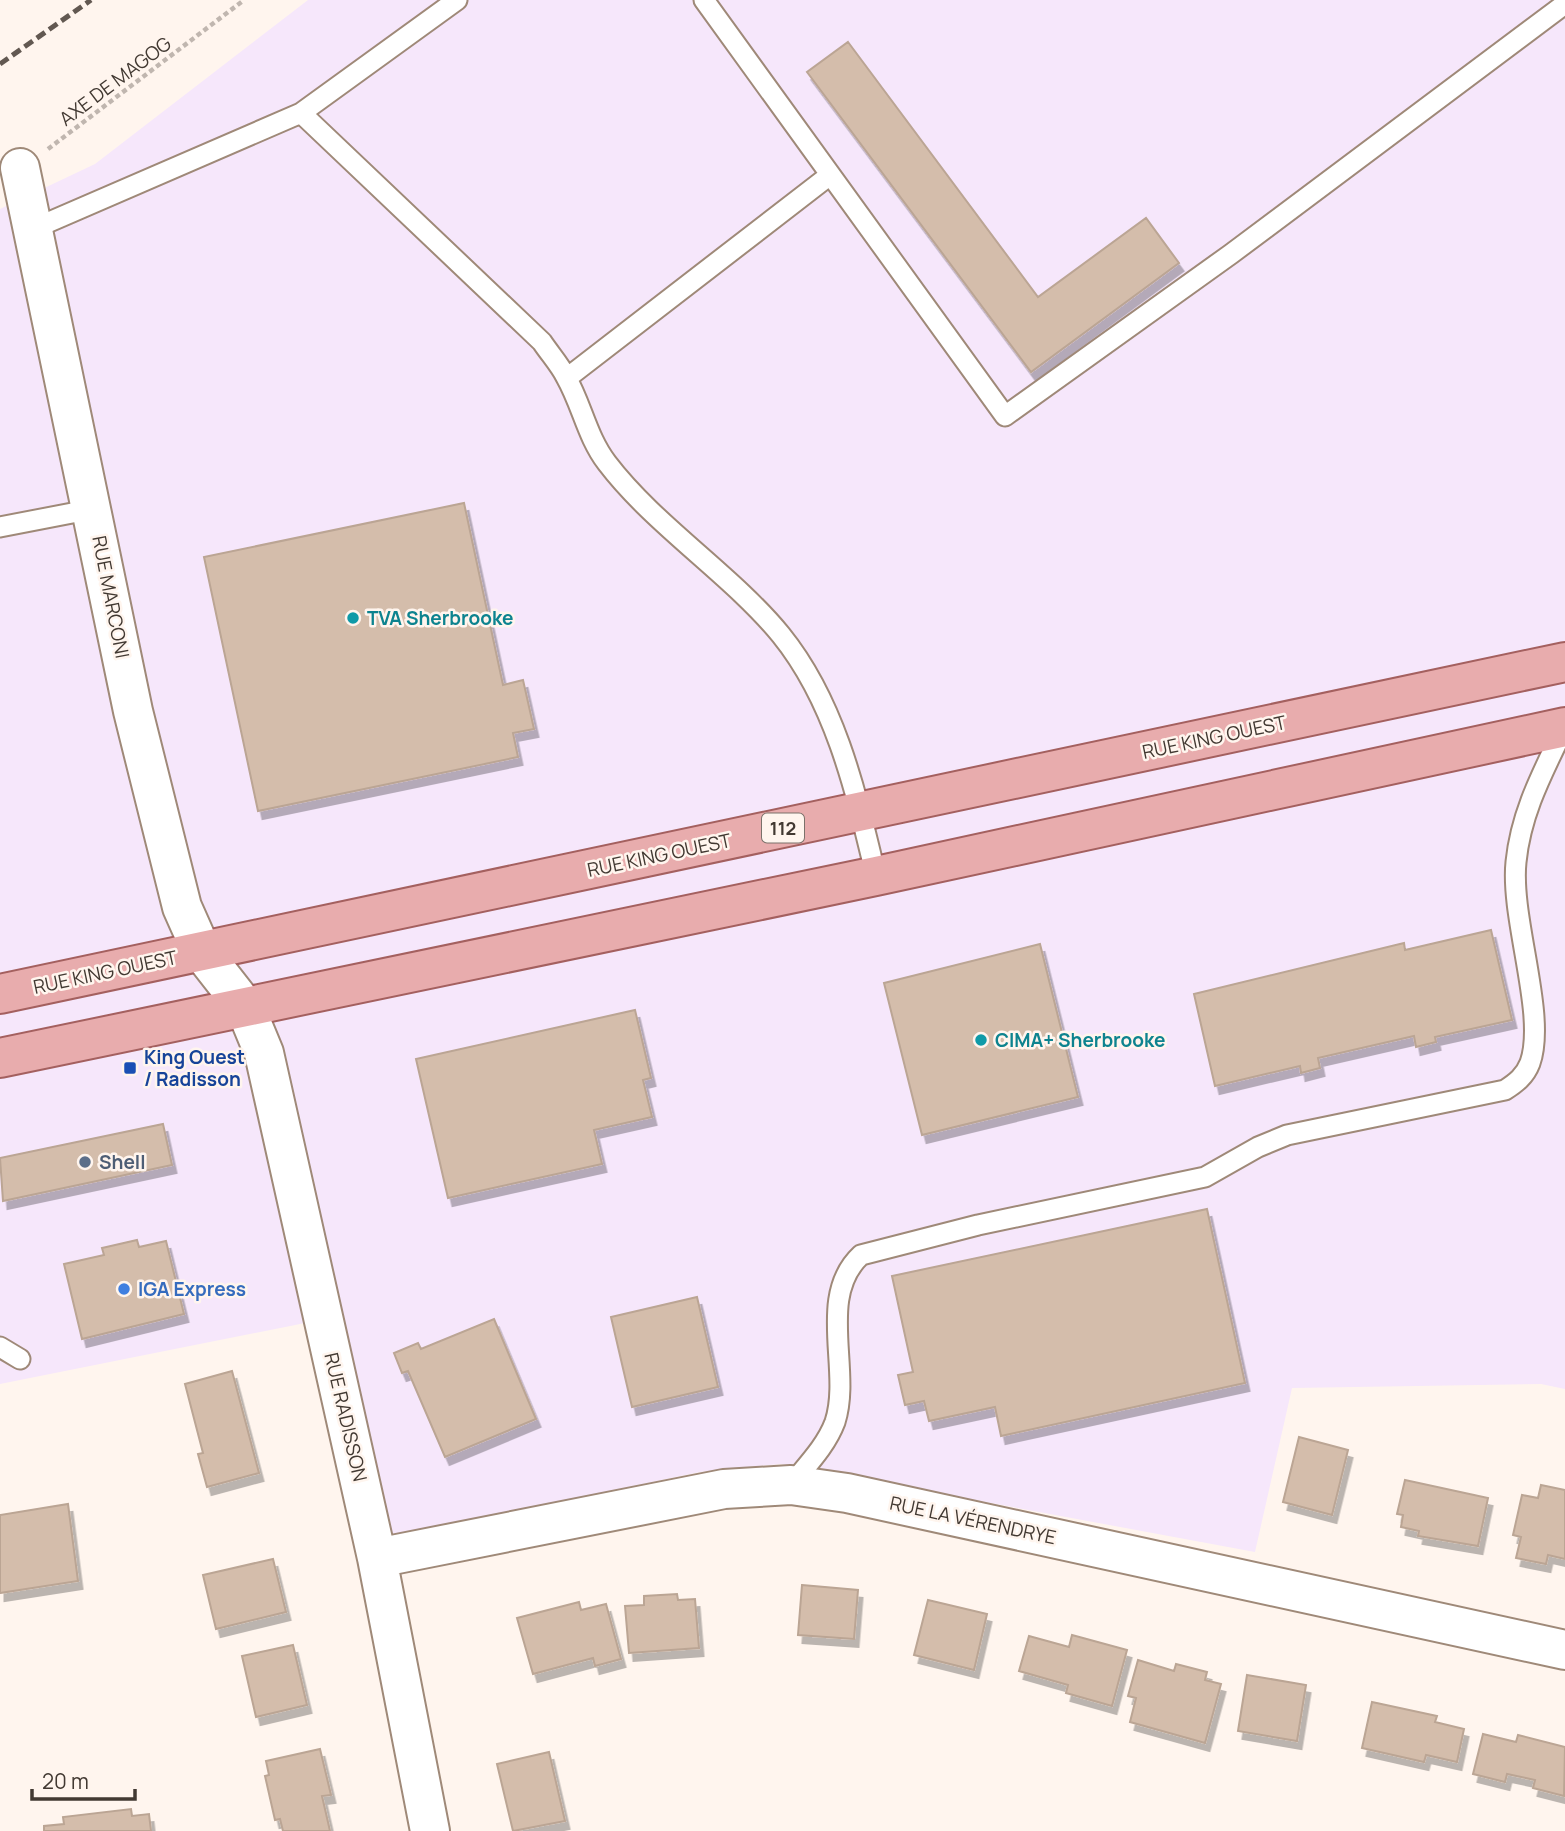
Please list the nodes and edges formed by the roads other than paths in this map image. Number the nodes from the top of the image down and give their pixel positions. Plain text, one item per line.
1 (457, 0) edge
2 (704, 0) edge
3 (1565, 4) edge
4 (301, 113) junction
5 (20, 169) road end
6 (830, 175) junction
7 (33, 229) junction
8 (567, 378) junction
9 (93, 509) junction
10 (0, 527) edge
11 (1565, 662) edge
12 (1565, 727) edge
13 (860, 812) junction
14 (876, 876) junction
15 (202, 952) junction
16 (0, 994) edge
17 (245, 1007) junction
18 (0, 1058) edge
19 (0, 1347) edge
20 (20, 1359) dead end
21 (791, 1485) junction
22 (377, 1558) junction
23 (1565, 1650) edge
24 (430, 1831) edge

1 - 4 lane
2 - 6 lane
3 - 6 lane
4 - 7 lane
4 - 8 lane
5 - 7 street, RUE MARCONI
6 - 8 lane
7 - 9 street, RUE MARCONI
8 - 13 lane
9 - 10 lane
9 - 15 street, RUE MARCONI
11 - 13 main road, RUE KING OUEST / 112
12 - 14 main road
12 - 21 lane
13 - 14 lane
13 - 15 main road, RUE KING OUEST / 112
14 - 17 main road
15 - 16 main road, RUE KING OUEST / 112
15 - 17 street, RUE MARCONI
17 - 18 main road
17 - 22 street, RUE RADISSON
19 - 20 lane
21 - 22 street, RUE LA VÉRENDRYE
21 - 23 street, RUE LA VÉRENDRYE
22 - 24 street, RUE RADISSON

